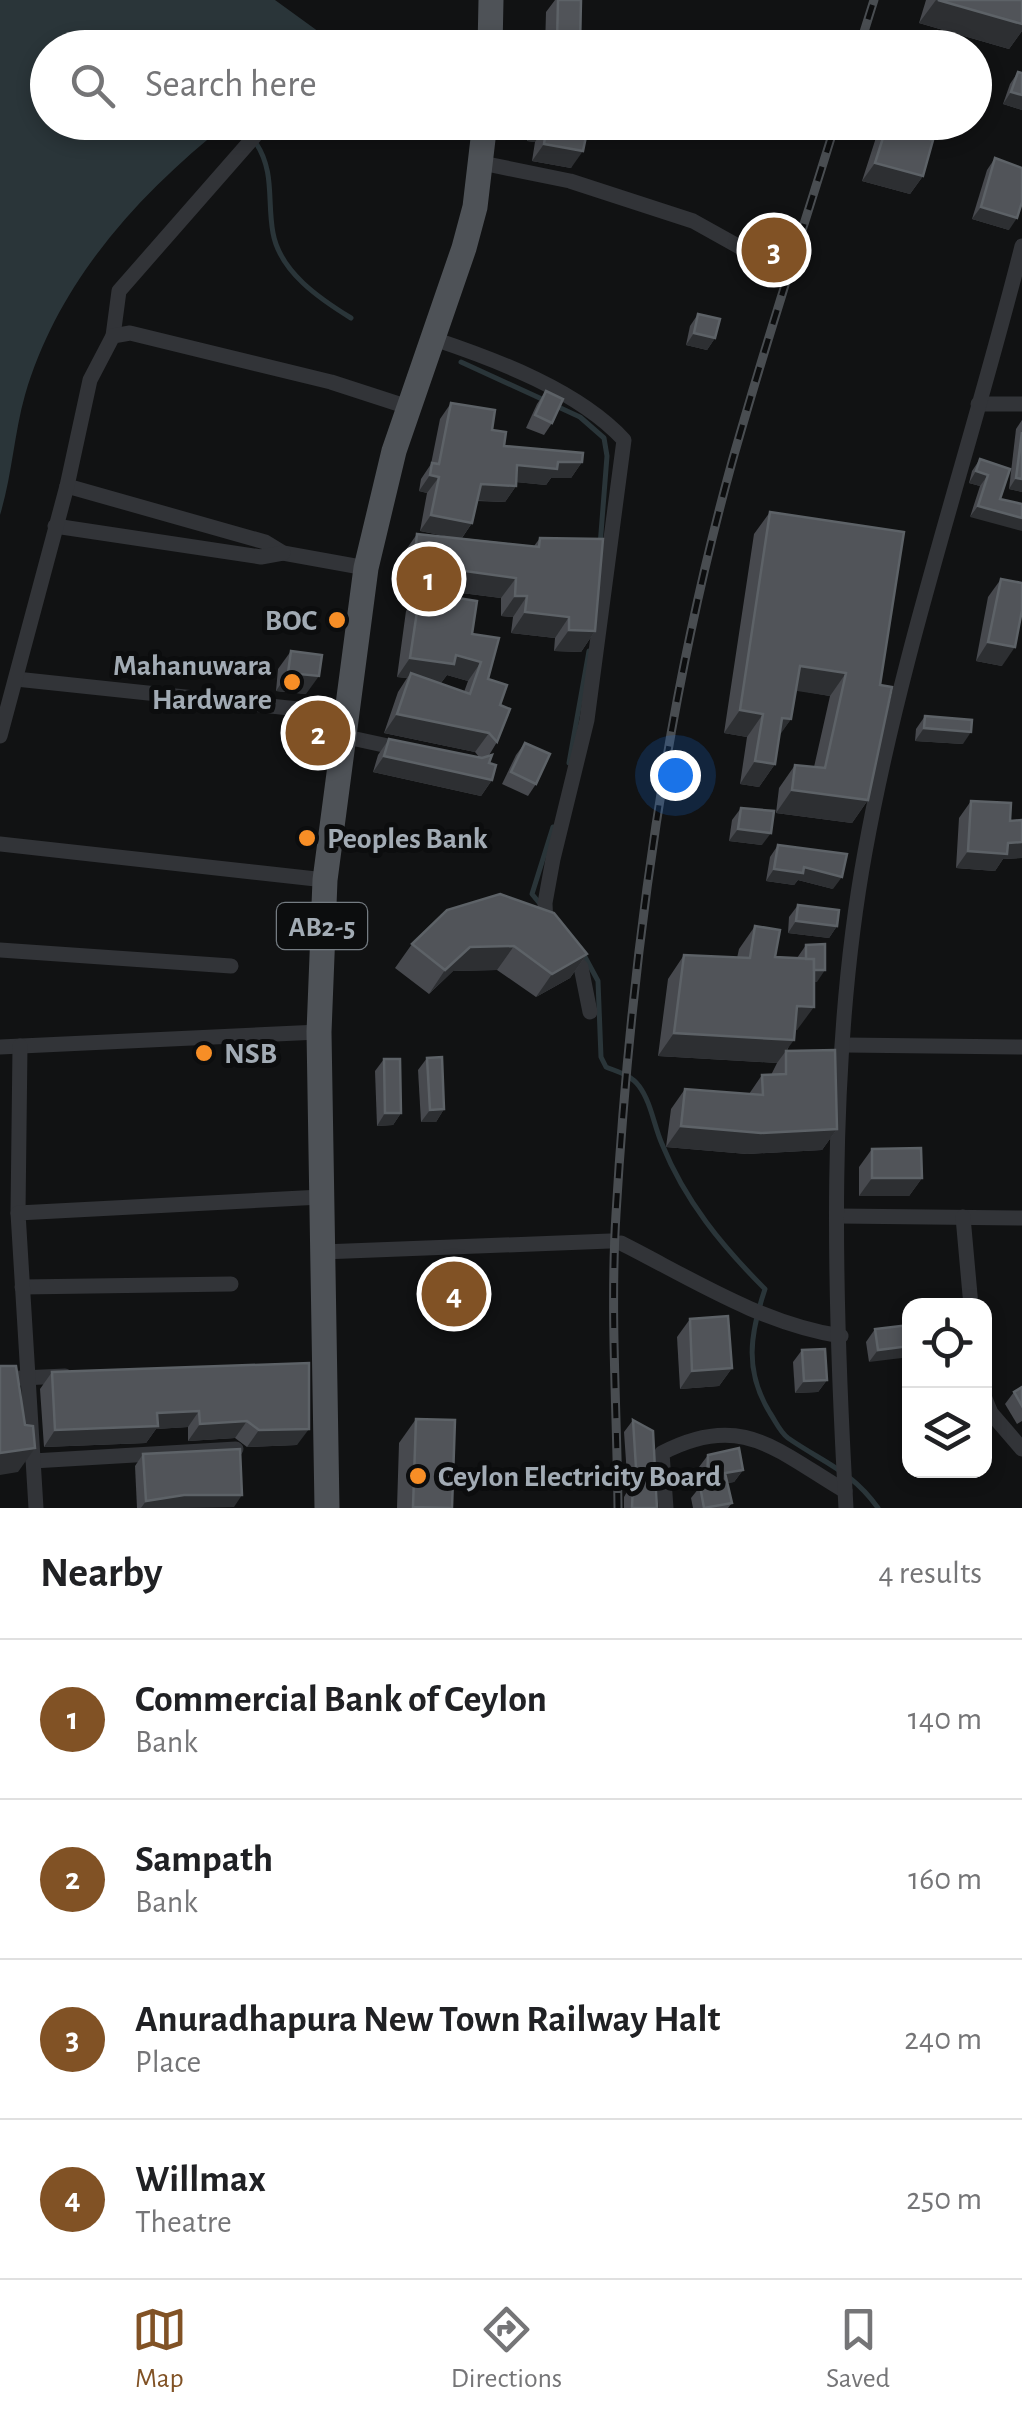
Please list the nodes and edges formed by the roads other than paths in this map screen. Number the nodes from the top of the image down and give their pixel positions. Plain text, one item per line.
1 (491, 0) edge
2 (490, 30) edge
3 (251, 140) edge
4 (484, 140) edge
5 (482, 163) junction
6 (1022, 246) edge
7 (763, 260) dead end
8 (113, 336) junction
9 (431, 346) junction
10 (978, 404) junction
11 (1022, 404) edge
12 (408, 407) junction
13 (67, 486) junction
14 (55, 526) junction
15 (284, 553) junction
16 (366, 568) junction
17 (16, 679) junction
18 (343, 725) junction
19 (0, 736) edge
20 (420, 753) edge
21 (0, 844) edge
22 (325, 880) junction
23 (0, 950) edge
24 (232, 966) dead end
25 (590, 1012) dead end
26 (318, 1032) junction
27 (844, 1044) junction
28 (20, 1046) junction
29 (0, 1047) edge
30 (1022, 1047) edge
31 (19, 1136) junction
32 (0, 1137) edge
33 (321, 1197) junction
34 (18, 1213) junction
35 (840, 1216) junction
36 (963, 1217) junction
37 (1022, 1218) edge
38 (322, 1252) junction
39 (232, 1284) dead end
40 (22, 1286) junction
41 (970, 1298) edge
42 (841, 1336) junction
43 (84, 1376) edge
44 (0, 1378) edge
45 (28, 1378) junction
46 (992, 1414) edge
47 (1021, 1443) edge
48 (236, 1449) edge
49 (33, 1461) junction
50 (844, 1485) junction
51 (36, 1508) edge
52 (327, 1508) edge
53 (666, 1508) edge
54 (846, 1508) edge

1 - 2 main road
3 - 8 street
4 - 5 main road, AB2-5
5 - 7 street
5 - 9 main road, AB2-5
6 - 10 street
8 - 12 street
8 - 13 street
9 - 12 main road, AB2-5
9 - 25 street
10 - 11 street
10 - 27 street
12 - 16 main road, AB2-5
13 - 14 street
13 - 15 street
14 - 15 street
14 - 17 street
15 - 16 street
16 - 18 main road, AB2-5
17 - 18 street
17 - 19 street
18 - 20 street
18 - 22 main road, AB2-5
21 - 22 street
22 - 26 main road, AB2-5
23 - 24 street
26 - 28 street
26 - 33 main road, AB2-5
27 - 30 street
27 - 35 street
28 - 29 street
28 - 31 street
31 - 32 street
31 - 34 street
33 - 34 street
33 - 38 main road, AB2-5
34 - 40 street
35 - 36 street
35 - 42 street
36 - 37 street
36 - 41 street
38 - 42 street
38 - 52 main road, AB2-5
39 - 40 street
40 - 45 street
42 - 50 street
43 - 45 street
44 - 45 street
45 - 49 street
46 - 47 street
48 - 49 street
49 - 51 street
50 - 53 street
50 - 54 street

